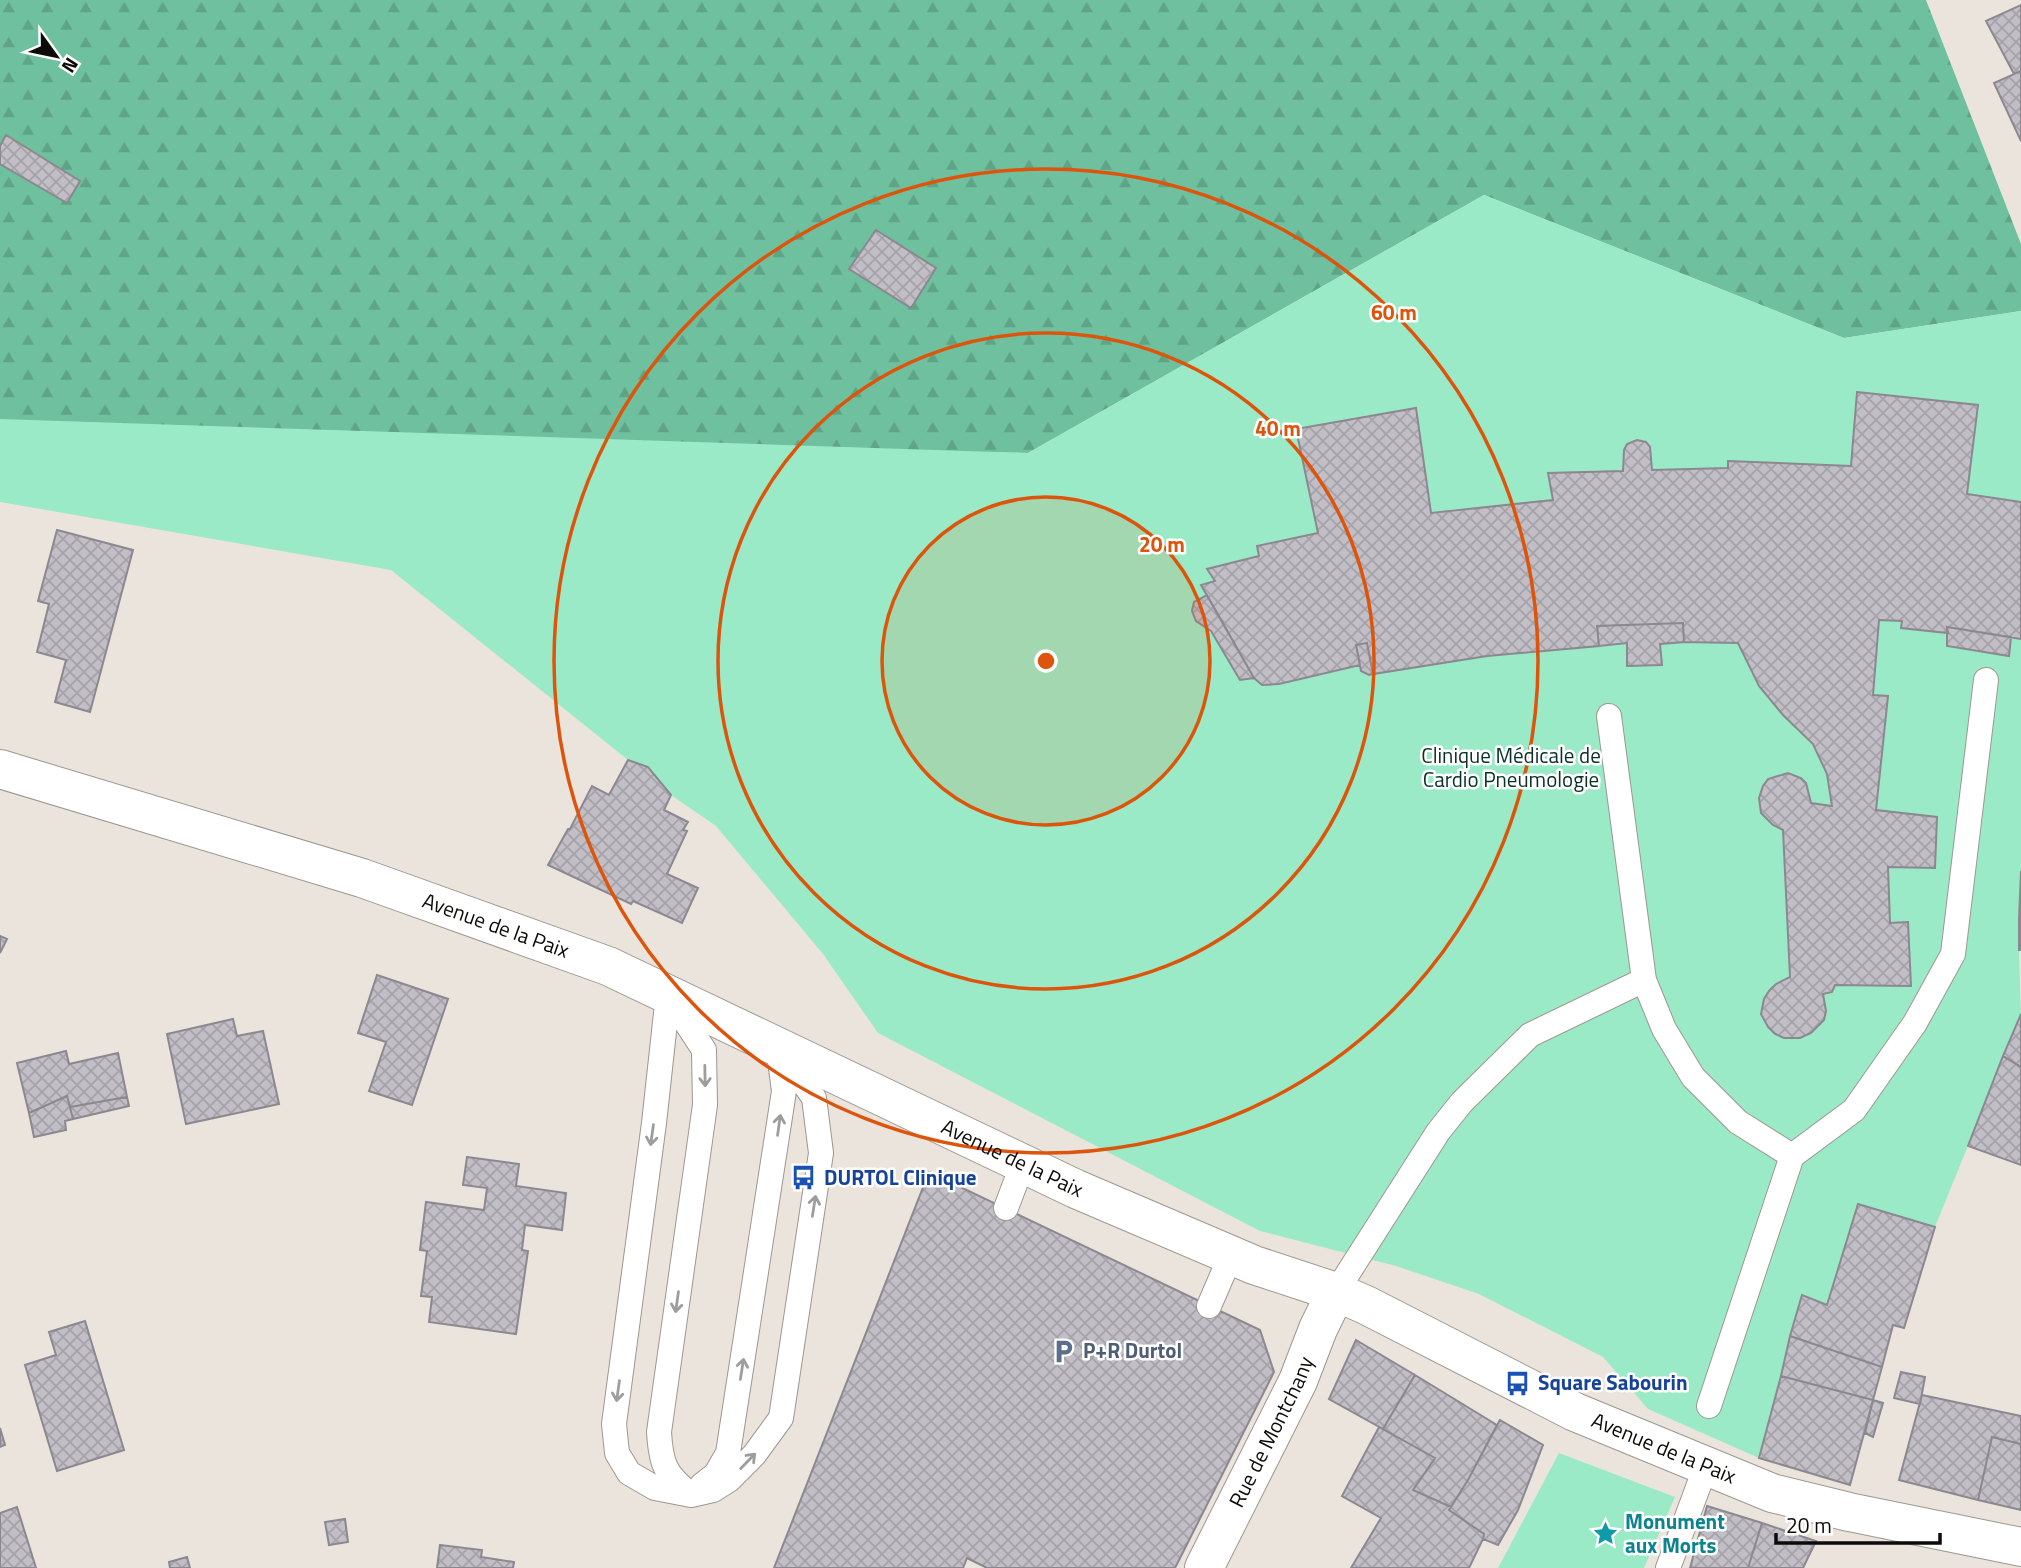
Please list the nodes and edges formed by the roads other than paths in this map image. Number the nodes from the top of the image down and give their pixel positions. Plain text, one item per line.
1 (1986, 680) dead end
2 (1609, 716) dead end
3 (0, 769) edge
4 (1644, 980) junction
5 (668, 995) junction
6 (779, 1047) junction
7 (1792, 1156) junction
8 (1023, 1163) junction
9 (1006, 1208) dead end
10 (1231, 1255) junction
11 (1336, 1292) junction
12 (1209, 1306) dead end
13 (1709, 1406) dead end
14 (1706, 1466) junction
15 (691, 1495) junction
16 (2021, 1547) edge
17 (1204, 1568) edge
18 (1668, 1568) edge

1 - 7 lane
2 - 4 lane
3 - 5 main road, Avenue de la Paix
4 - 7 lane
4 - 11 lane
5 - 6 main road, Avenue de la Paix
5 -> 15 lane
5 -> 15 lane
6 - 8 main road, Avenue de la Paix
15 -> 6 lane
15 -> 6 lane
7 - 13 lane
8 - 9 lane
8 - 10 main road, Avenue de la Paix
10 - 11 main road, Avenue de la Paix
10 - 12 lane
11 - 14 main road, Avenue de la Paix
11 - 17 main road, Rue de Montchany
14 - 16 main road, Avenue de la Paix
14 - 18 lane

